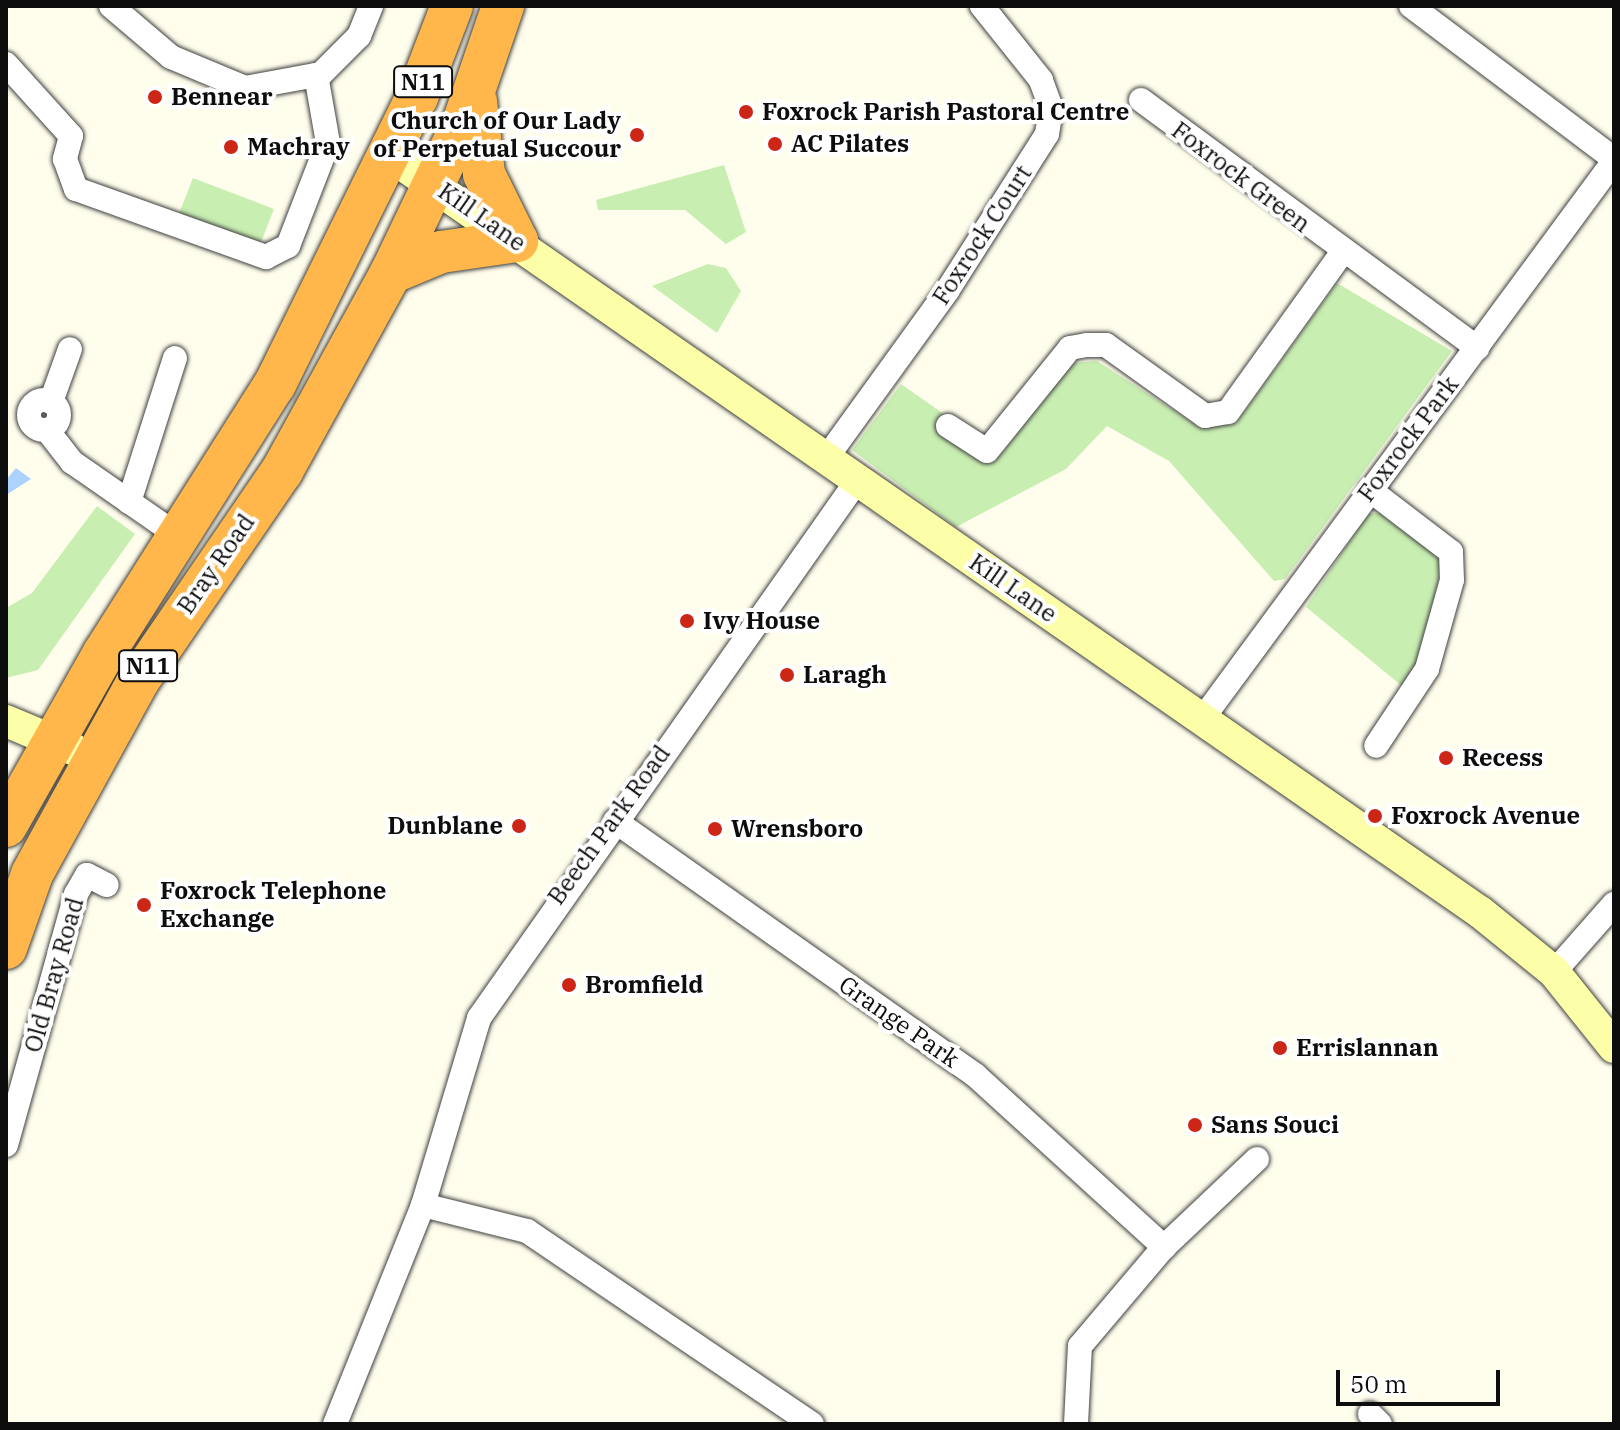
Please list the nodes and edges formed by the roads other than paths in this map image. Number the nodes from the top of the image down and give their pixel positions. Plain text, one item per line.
1 (111, 6) edge
2 (371, 6) edge
3 (452, 6) edge
4 (503, 6) edge
5 (982, 6) edge
6 (1411, 6) edge
7 (6, 64) edge
8 (316, 75) junction
9 (476, 90) junction
10 (1141, 100) dead end
11 (1614, 160) edge
12 (381, 173) junction
13 (435, 184) junction
14 (517, 241) junction
15 (1342, 253) junction
16 (391, 273) junction
17 (1477, 348) junction
18 (70, 349) dead end
19 (175, 358) dead end
20 (948, 426) dead end
21 (827, 457) junction
22 (859, 478) junction
23 (1370, 490) junction
24 (129, 502) junction
25 (180, 537) junction
26 (1203, 718) junction
27 (6, 721) edge
28 (52, 739) junction
29 (1376, 746) dead end
30 (94, 759) junction
31 (615, 821) junction
32 (6, 826) edge
33 (107, 885) dead end
34 (1614, 904) edge
35 (6, 948) edge
36 (1554, 972) junction
37 (1614, 1047) edge
38 (6, 1145) edge
39 (1257, 1159) dead end
40 (423, 1205) junction
41 (1164, 1247) junction
42 (1076, 1415) edge
43 (335, 1424) edge
44 (812, 1424) edge

1 - 8 street
2 - 8 street
3 - 12 highway, N11
4 - 9 highway, N11
5 - 21 street, Foxrock Court
6 - 11 street, Foxrock Park
7 - 8 street
9 - 13 highway, N11
9 - 14 highway
10 - 15 street, Foxrock Green
11 - 17 street, Foxrock Park
12 - 13 main road, Kill Lane
12 - 25 highway, Bray Road / N11
13 - 14 main road, Kill Lane
13 - 16 highway, Bray Road / N11
14 - 16 highway
14 - 21 main road, Kill Lane
15 - 17 street, Foxrock Green
15 - 20 street
16 - 30 highway, Bray Road / N11
17 - 23 street, Foxrock Park
18 - 24 street
19 - 24 street
21 - 22 main road, Kill Lane
22 - 26 main road, Kill Lane
22 - 31 street, Beech Park Road
23 - 26 street, Foxrock Park
23 - 29 street
24 - 25 street
25 - 28 highway, Bray Road / N11
26 - 36 main road, Kill Lane
27 - 28 main road
28 - 30 main road
28 - 32 highway, Bray Road / N11
30 - 35 highway, Bray Road / N11
31 - 40 street, Beech Park Road
31 - 41 street, Grange Park
33 - 38 street, Old Bray Road
34 - 36 street
36 - 37 main road, Kill Lane
39 - 41 street
40 - 43 street, Beech Park Road
40 - 44 street
41 - 42 street

